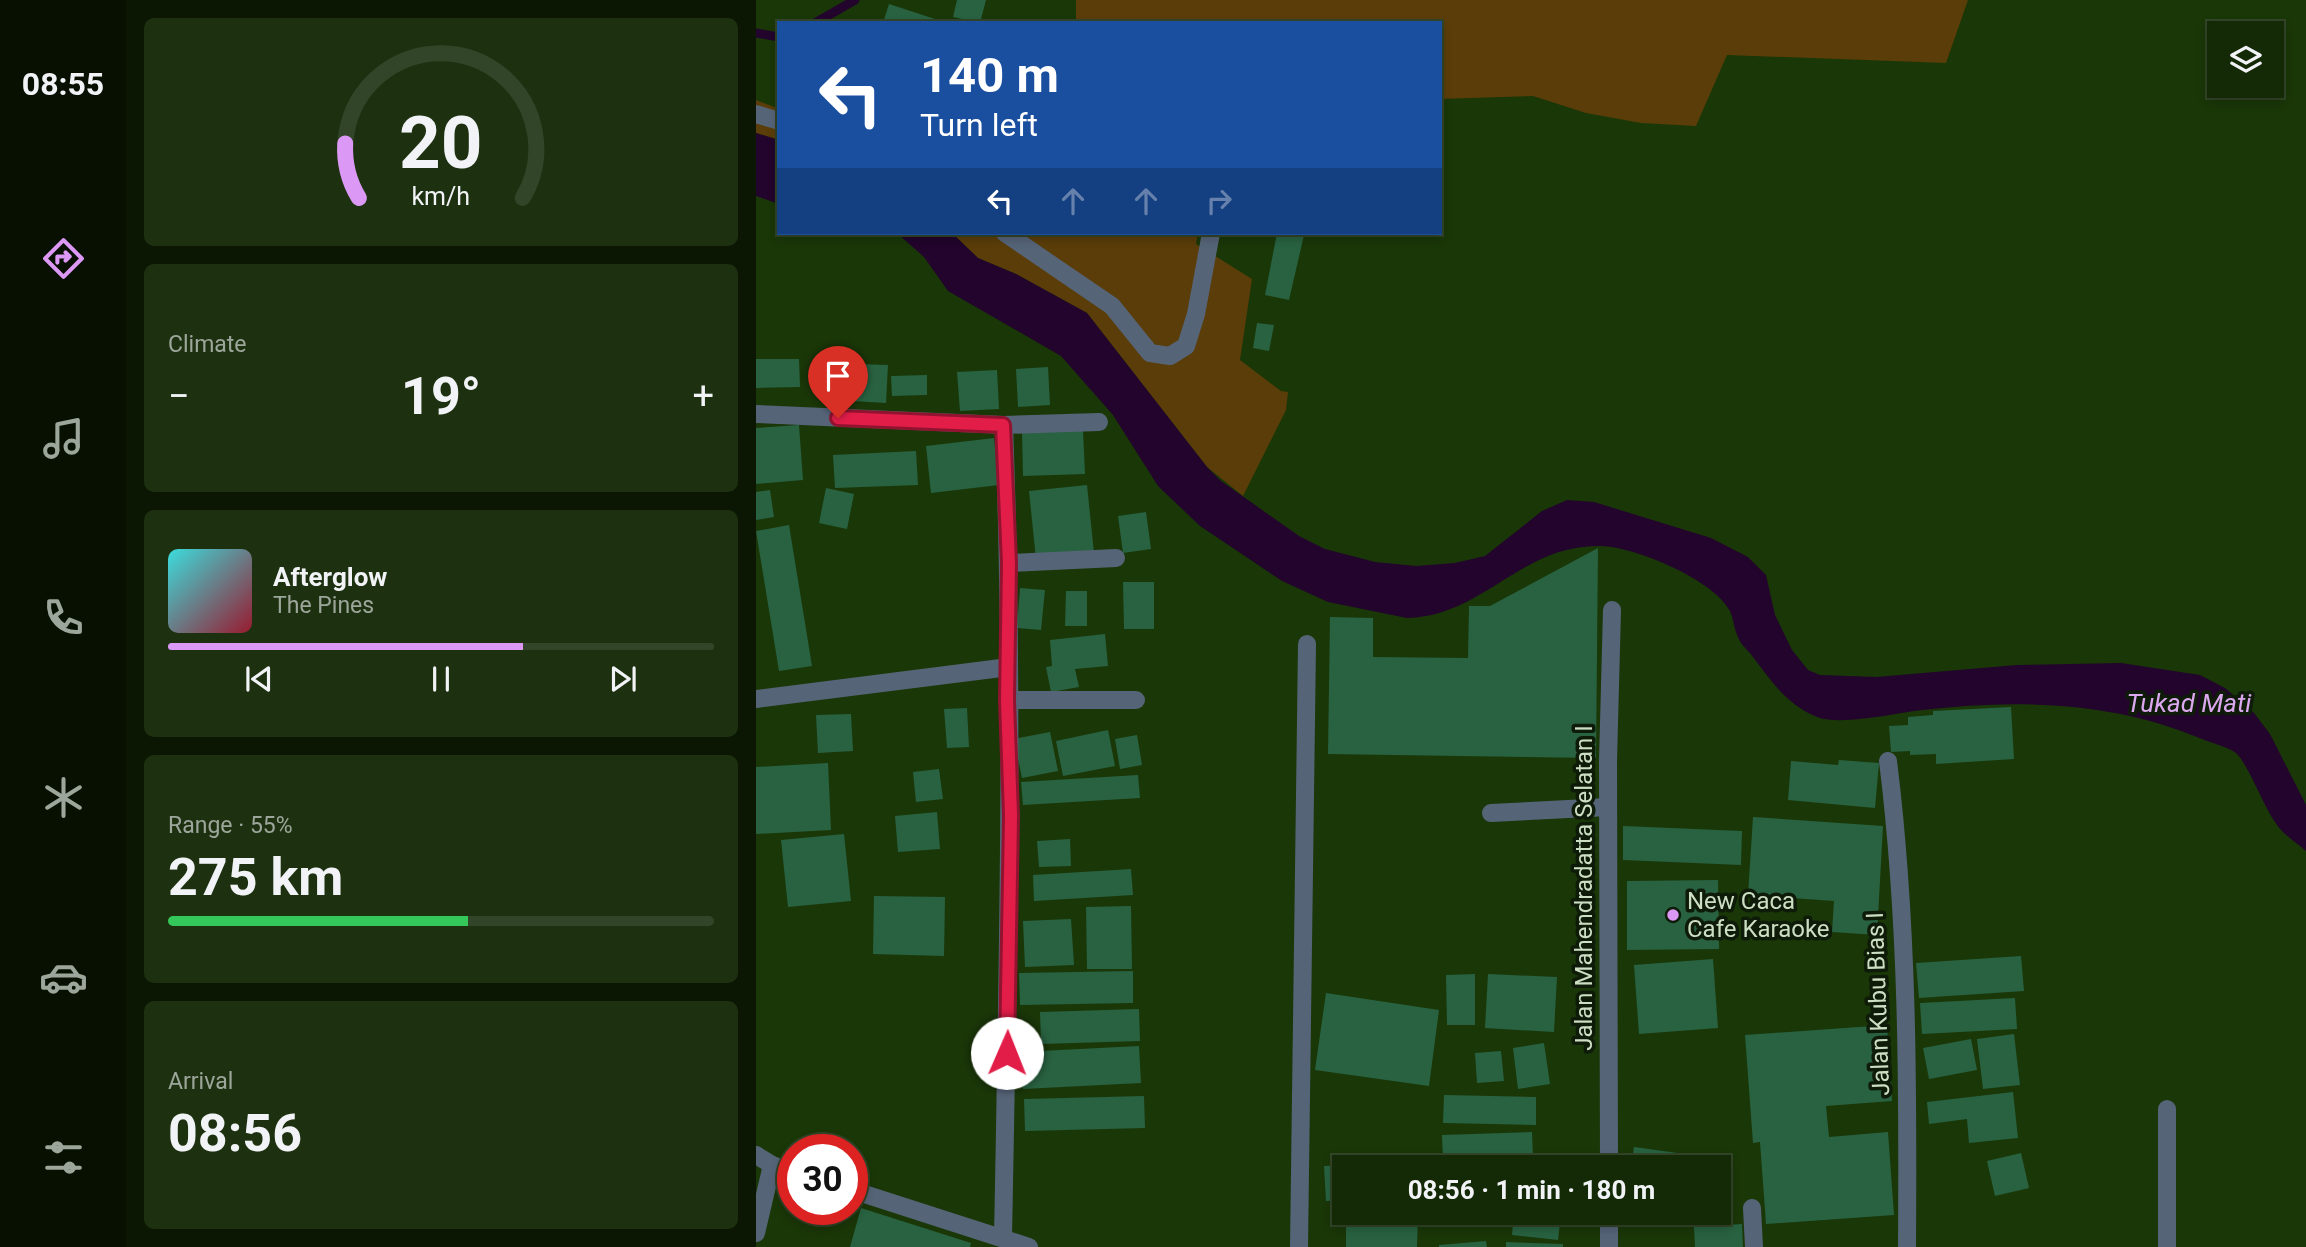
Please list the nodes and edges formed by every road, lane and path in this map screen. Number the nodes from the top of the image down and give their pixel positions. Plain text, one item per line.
1 (756, 114) edge
2 (777, 120) edge
3 (1008, 235) edge
4 (1211, 235) edge
5 (756, 414) edge
6 (1099, 422) dead end
7 (1003, 425) junction
8 (1116, 558) dead end
9 (1009, 563) junction
10 (1612, 610) dead end
11 (1307, 643) dead end
12 (1009, 667) junction
13 (756, 699) edge
14 (1007, 700) junction
15 (1136, 700) dead end
16 (1888, 761) dead end
17 (1608, 807) junction
18 (1491, 813) dead end
19 (2167, 1109) dead end
20 (756, 1155) edge
21 (1609, 1155) edge
22 (772, 1165) junction
23 (777, 1167) edge
24 (868, 1195) edge
25 (1752, 1208) dead end
26 (1609, 1225) edge
27 (756, 1233) edge
28 (1003, 1238) junction
29 (1029, 1247) edge
30 (1299, 1247) edge
31 (1609, 1247) edge
32 (1754, 1247) edge
33 (1907, 1247) edge
34 (2167, 1247) edge

1 - 2 street
3 - 4 street
5 - 7 street
6 - 7 street
7 - 9 street
8 - 9 street
9 - 12 street
10 - 17 street, Jalan Mahendradatta Selatan I
11 - 30 street
12 - 13 street
12 - 14 street
14 - 15 street
14 - 28 street
16 - 33 street, Jalan Kubu Bias I
17 - 18 street
17 - 21 street, Jalan Mahendradatta Selatan I
19 - 34 street
20 - 22 street
22 - 23 street
22 - 27 street
24 - 28 street
25 - 32 street
26 - 31 street
28 - 29 street

